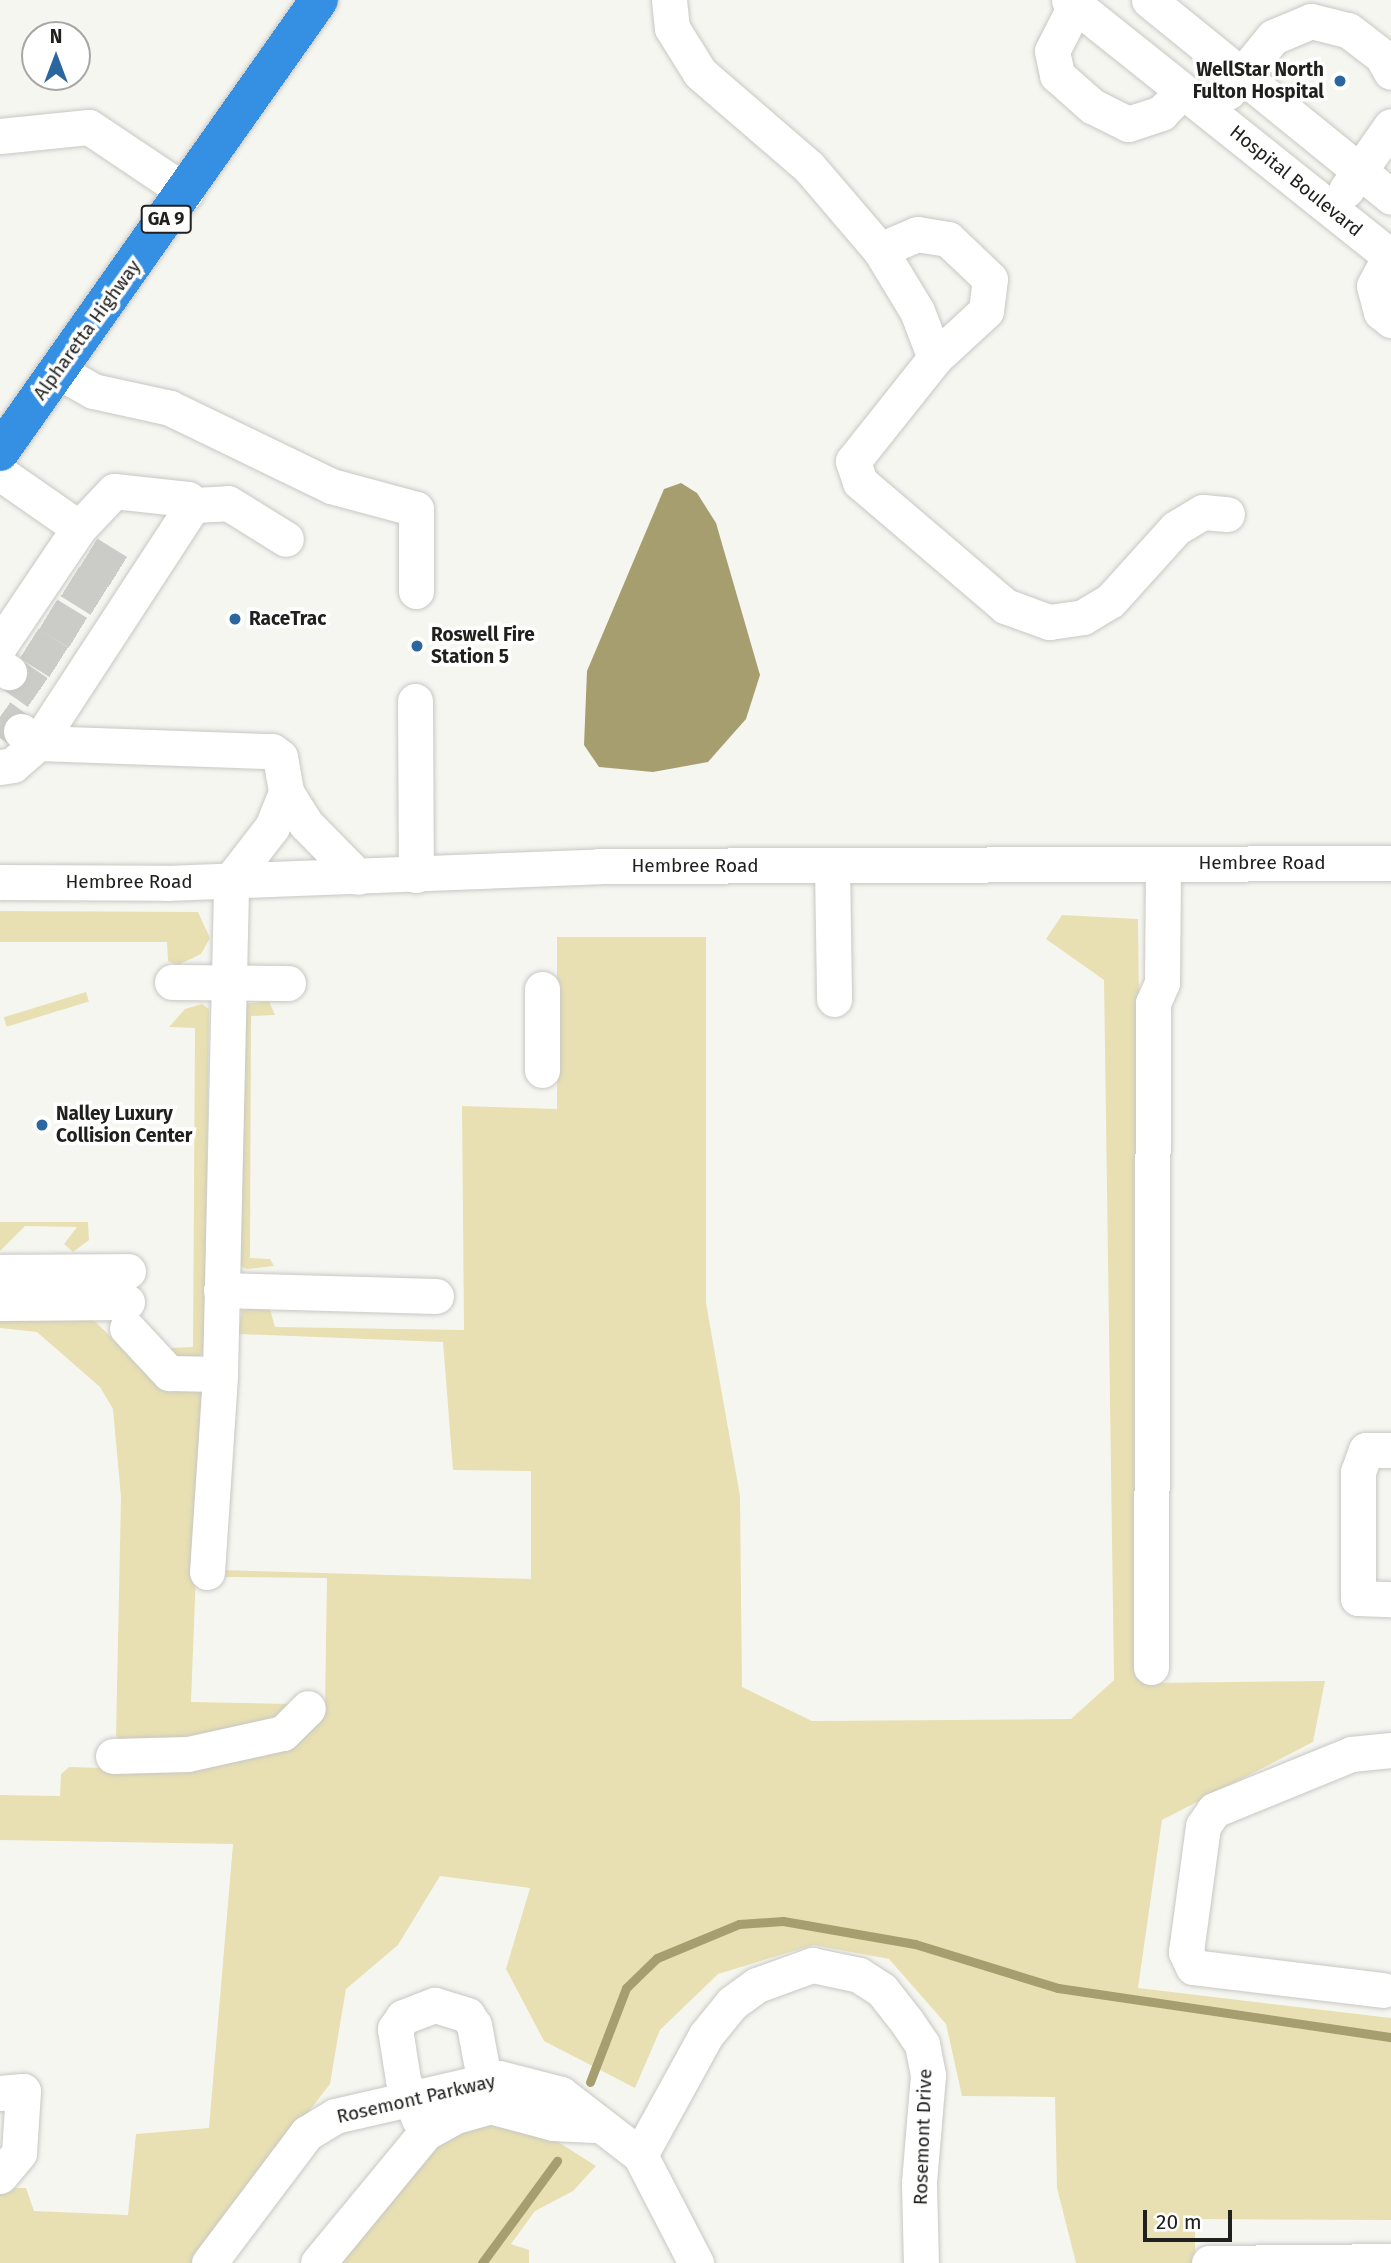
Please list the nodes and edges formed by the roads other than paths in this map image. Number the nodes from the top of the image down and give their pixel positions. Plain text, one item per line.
1 (319, 0) edge
2 (669, 0) edge
3 (1149, 0) edge
4 (1074, 1) edge
5 (1391, 72) edge
6 (1241, 76) junction
7 (1183, 91) junction
8 (1211, 114) junction
9 (1391, 126) edge
10 (0, 136) edge
11 (1359, 171) junction
12 (186, 192) junction
13 (1391, 197) edge
14 (1331, 209) junction
15 (880, 250) junction
16 (1391, 256) edge
17 (1391, 320) edge
18 (935, 358) junction
19 (58, 371) junction
20 (4, 439) edge
21 (0, 473) edge
22 (192, 505) junction
23 (1227, 514) dead end
24 (286, 539) dead end
25 (72, 554) junction
26 (416, 590) dead end
27 (18, 639) edge
28 (415, 701) dead end
29 (28, 736) junction
30 (0, 767) edge
31 (286, 792) junction
32 (1391, 863) edge
33 (1163, 864) junction
34 (832, 866) junction
35 (416, 875) junction
36 (358, 877) junction
37 (231, 880) junction
38 (0, 882) edge
39 (172, 982) dead end
40 (224, 982) junction
41 (288, 983) dead end
42 (542, 989) dead end
43 (834, 999) dead end
44 (542, 1070) dead end
45 (0, 1272) edge
46 (221, 1290) junction
47 (436, 1296) dead end
48 (127, 1300) junction
49 (0, 1303) edge
50 (220, 1374) junction
51 (1391, 1450) edge
52 (207, 1572) dead end
53 (1391, 1600) edge
54 (1151, 1667) dead end
55 (308, 1707) dead end
56 (1391, 1750) edge
57 (113, 1756) dead end
58 (1383, 1990) dead end
59 (12, 2092) edge
60 (487, 2093) junction
61 (410, 2100) junction
62 (425, 2133) junction
63 (640, 2155) junction
64 (0, 2176) edge
65 (1391, 2261) edge
66 (209, 2263) edge
67 (318, 2263) edge
68 (696, 2263) edge
69 (921, 2263) edge
70 (1209, 2263) edge

1 - 12 highway, Alpharetta Highway / GA 9
2 - 15 street
3 - 6 street
4 - 7 street, Hospital Boulevard
4 - 7 street
5 - 6 street
6 - 8 street
6 - 11 street
7 - 8 street, Hospital Boulevard
8 - 14 street, Hospital Boulevard
9 - 11 street
10 - 12 street
11 - 13 street
11 - 14 street
12 - 19 highway, Alpharetta Highway / GA 9
14 - 16 street, Hospital Boulevard
15 - 18 street
15 - 18 street
16 - 17 street
18 - 23 street
19 - 20 highway, Alpharetta Highway / GA 9
19 - 26 street
21 - 25 street
22 - 24 street
22 - 25 street
22 - 29 street
25 - 27 street
28 - 35 street
29 - 30 street
29 - 31 street
31 - 36 street
31 - 37 street
32 - 33 street, Hembree Road
33 - 34 street, Hembree Road
33 - 54 street
34 - 35 street, Hembree Road
34 - 43 street
35 - 36 street, Hembree Road
36 - 37 street, Hembree Road
37 - 38 street, Hembree Road
37 - 40 street
39 - 40 street
40 - 41 street
40 - 46 street
42 - 44 street
45 - 48 street
46 - 47 street
46 - 50 street
48 - 49 street
48 - 50 street
50 - 52 street
51 - 53 street
55 - 57 street
56 - 58 street
59 - 64 street
60 - 61 street, Rosemont Parkway
60 - 61 street
60 - 62 street, Rosemont Parkway
60 - 63 street, Rosemont Parkway
61 - 62 street
61 - 66 street, Rosemont Parkway
62 - 67 street, Rosemont Parkway
63 - 68 street, Rosemont Parkway
63 - 69 street, Rosemont Drive
65 - 70 street

